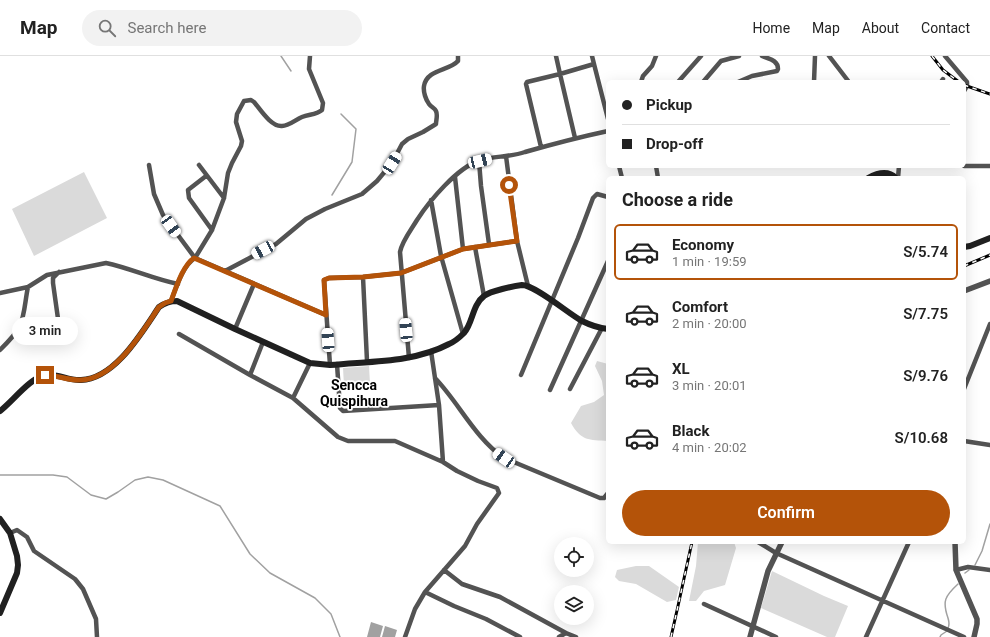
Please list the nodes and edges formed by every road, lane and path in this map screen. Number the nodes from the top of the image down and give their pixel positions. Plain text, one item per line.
1 (310, 56) edge
2 (458, 56) edge
3 (556, 56) edge
4 (592, 56) edge
5 (656, 56) edge
6 (701, 56) edge
7 (739, 56) edge
8 (762, 56) edge
9 (815, 56) edge
10 (829, 56) edge
11 (945, 56) edge
12 (594, 64) junction
13 (560, 74) junction
14 (641, 80) edge
15 (680, 80) edge
16 (705, 80) edge
17 (743, 80) edge
18 (814, 80) edge
19 (847, 80) edge
20 (965, 80) edge
21 (606, 111) edge
22 (606, 132) edge
23 (575, 138) junction
24 (541, 147) junction
25 (506, 156) junction
26 (480, 161) junction
27 (149, 165) dead end
28 (199, 165) dead end
29 (966, 166) edge
30 (990, 166) edge
31 (206, 176) junction
32 (873, 176) edge
33 (893, 176) edge
34 (455, 177) junction
35 (606, 196) edge
36 (224, 198) junction
37 (431, 200) junction
38 (212, 230) junction
39 (990, 238) edge
40 (517, 241) junction
41 (489, 244) junction
42 (475, 247) junction
43 (966, 247) edge
44 (463, 249) junction
45 (441, 256) junction
46 (194, 258) junction
47 (606, 265) edge
48 (60, 271) junction
49 (225, 271) junction
50 (401, 273) junction
51 (363, 277) junction
52 (990, 282) edge
53 (178, 284) junction
54 (254, 284) junction
55 (528, 286) junction
56 (28, 287) junction
57 (966, 290) edge
58 (0, 293) edge
59 (484, 296) junction
60 (171, 301) junction
61 (552, 302) junction
62 (326, 315) junction
63 (582, 321) junction
64 (990, 324) edge
65 (235, 329) junction
66 (605, 329) edge
67 (60, 333) dead end
68 (179, 334) dead end
69 (463, 334) junction
70 (262, 342) junction
71 (0, 350) edge
72 (431, 351) junction
73 (409, 358) junction
74 (368, 362) junction
75 (310, 363) junction
76 (337, 364) junction
77 (330, 365) junction
78 (250, 375) junction
79 (521, 375) dead end
80 (435, 378) junction
81 (966, 384) edge
82 (570, 389) dead end
83 (550, 390) dead end
84 (294, 398) junction
85 (439, 405) junction
86 (0, 411) edge
87 (966, 441) edge
88 (990, 445) edge
89 (443, 462) junction
90 (606, 496) edge
91 (0, 520) edge
92 (10, 533) junction
93 (761, 544) edge
94 (781, 544) edge
95 (908, 544) edge
96 (955, 544) edge
97 (776, 554) junction
98 (444, 570) junction
99 (956, 570) junction
100 (990, 570) edge
101 (425, 592) junction
102 (883, 601) junction
103 (704, 604) dead end
104 (0, 613) edge
105 (752, 626) junction
106 (566, 633) junction
107 (97, 637) edge
108 (405, 637) edge
109 (520, 637) edge
110 (559, 637) edge
111 (576, 637) edge
112 (750, 637) edge
113 (776, 637) edge
114 (866, 637) edge
115 (964, 637) edge
116 (974, 637) edge

1 - 36 street
2 - 49 street
3 - 13 street
4 - 12 street
5 - 14 street
6 - 15 street
7 - 16 street
8 - 17 street
9 - 18 street
10 - 19 street
11 - 20 street
12 - 13 street
12 - 21 street
13 - 23 street
13 - 24 street
22 - 23 street
23 - 24 street
24 - 25 street
25 - 26 street
25 - 40 street
26 - 34 street
26 - 41 street
27 - 46 street
28 - 31 street
29 - 30 street
31 - 36 street
31 - 38 street
32 - 33 main road
34 - 37 street
34 - 44 street
35 - 61 street
36 - 38 street
37 - 45 street
37 - 50 street
38 - 46 street
39 - 43 main road
40 - 41 street
40 - 55 street
41 - 42 street
42 - 44 street
42 - 59 street
44 - 45 street
45 - 50 street
45 - 69 street
46 - 49 street
46 - 53 street
47 - 63 street
48 - 53 street
48 - 56 street
48 - 67 street
49 - 54 street
50 - 51 street
50 - 73 street
51 - 62 street
51 - 74 street
52 - 57 street
53 - 60 street
54 - 62 street
54 - 65 street
55 - 59 main road
55 - 61 main road
56 - 58 street
56 - 71 street
59 - 69 main road
60 - 65 main road
60 - 86 main road
61 - 63 main road
61 - 79 street
62 - 77 street
63 - 66 main road
63 - 83 street
64 - 81 street
65 - 70 main road
66 - 82 street
68 - 78 street
69 - 72 main road
70 - 75 main road
70 - 78 street
72 - 73 main road
72 - 80 street
73 - 74 main road
74 - 76 main road
75 - 77 main road
75 - 84 street
76 - 77 main road
76 - 85 street
78 - 84 street
80 - 85 street
80 - 90 street
84 - 89 street
85 - 89 street
87 - 88 street
89 - 98 street
91 - 92 main road
92 - 104 main road
92 - 107 street
93 - 97 street
94 - 97 street
95 - 102 street
96 - 99 street
97 - 102 street
97 - 105 street
98 - 101 street
98 - 106 street
99 - 100 street
99 - 116 street
101 - 108 street
101 - 109 street
102 - 114 street
102 - 115 street
103 - 105 street
105 - 112 street
105 - 113 street
106 - 110 street
106 - 111 street

